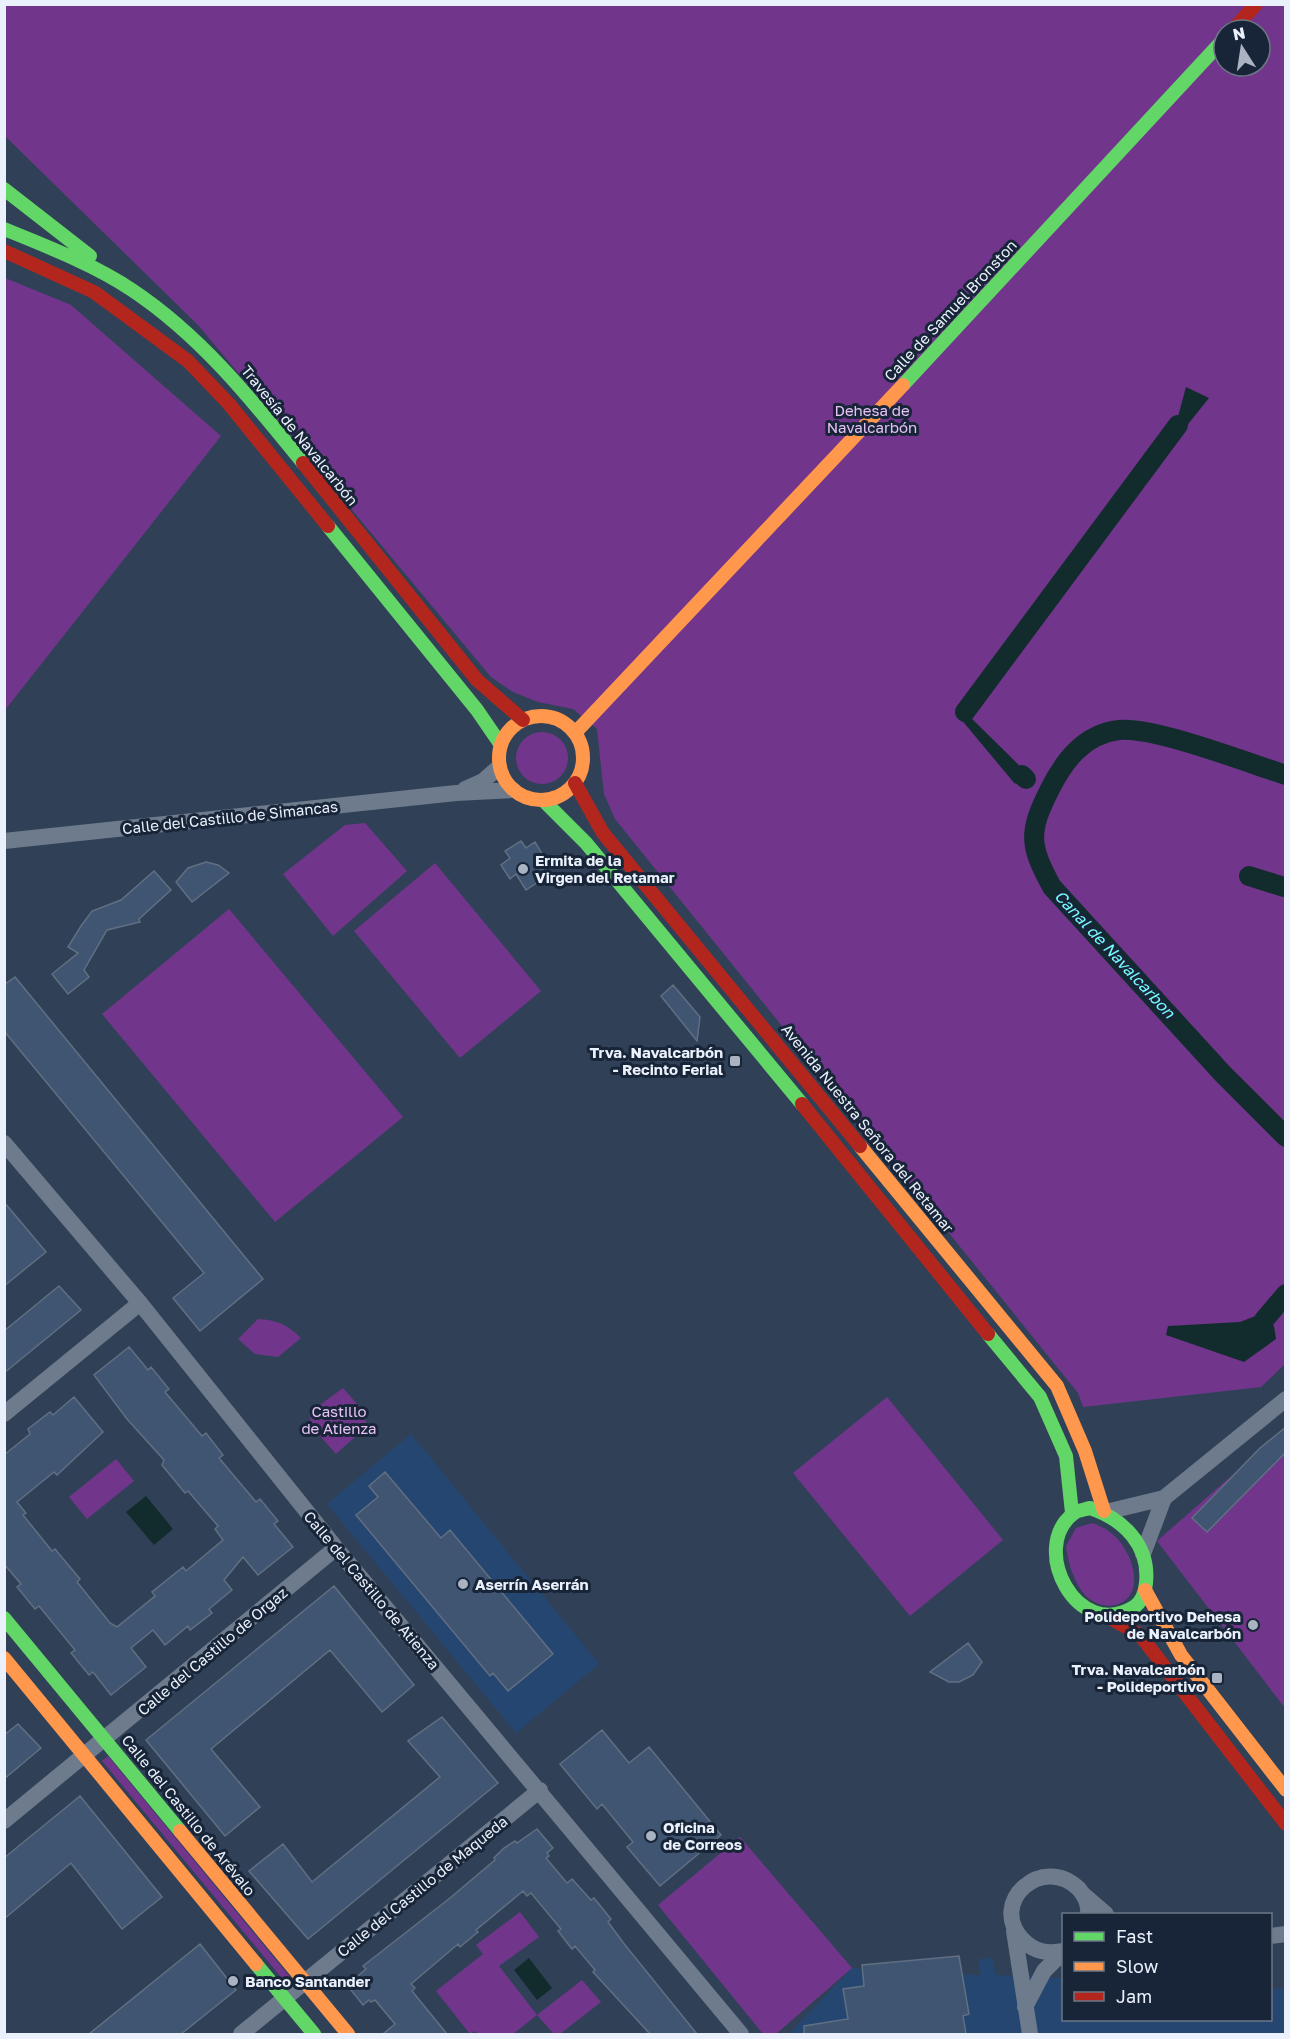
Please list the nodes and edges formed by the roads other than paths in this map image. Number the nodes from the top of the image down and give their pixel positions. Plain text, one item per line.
1 (1256, 4) edge
2 (1244, 18) edge
3 (1212, 52) edge
4 (4, 189) edge
5 (4, 229) edge
6 (4, 251) edge
7 (132, 290) junction
8 (523, 720) junction
9 (575, 733) junction
10 (501, 744) junction
11 (500, 767) junction
12 (575, 783) junction
13 (513, 790) junction
14 (456, 793) junction
15 (543, 800) junction
16 (4, 841) edge
17 (4, 1143) edge
18 (140, 1303) junction
19 (1286, 1399) edge
20 (4, 1414) edge
21 (1164, 1498) junction
22 (1105, 1512) junction
23 (1072, 1513) junction
24 (336, 1548) junction
25 (1143, 1554) junction
26 (1145, 1590) junction
27 (4, 1618) edge
28 (1110, 1618) junction
29 (4, 1658) edge
30 (105, 1739) junction
31 (84, 1755) junction
32 (540, 1790) junction
33 (1286, 1790) edge
34 (4, 1821) edge
35 (1286, 1824) edge
36 (1084, 1894) junction
37 (1088, 1913) edge
38 (1105, 1913) edge
39 (1014, 1930) junction
40 (1062, 1951) edge
41 (1062, 1952) edge
42 (305, 1982) junction
43 (284, 1998) junction
44 (1025, 2007) junction
45 (241, 2034) edge
46 (314, 2034) edge
47 (348, 2034) edge
48 (741, 2034) edge
49 (1030, 2034) edge

1 - 2 street
3 - 9 street, Calle de Samuel Bronston
4 - 7 street
5 - 7 street, Travesía de Navalcarbón
6 - 10 street
7 - 8 street, Travesía de Navalcarbón
8 - 9 street
8 - 10 street
9 - 12 street
10 - 11 street
11 - 13 street
11 - 14 street, Calle del Castillo de Simancas
12 - 15 street
12 - 22 street, Avenida Nuestra Señora del Retamar
13 - 14 street, Calle del Castillo de Simancas
13 - 15 street
14 - 16 street, Calle del Castillo de Simancas
15 - 23 street
17 - 18 street, Calle del Castillo de Atienza
18 - 20 street
18 - 24 street, Calle del Castillo de Atienza
19 - 21 street
21 - 22 street
21 - 25 street
22 - 23 street
22 - 25 street
23 - 28 street
24 - 30 street, Calle del Castillo de Orgaz
24 - 32 street, Calle del Castillo de Atienza
25 - 26 street
26 - 28 street
26 - 33 street
27 - 30 street, Calle del Castillo de Arévalo
28 - 35 street
29 - 31 street
30 - 31 street, Calle del Castillo de Orgaz
30 - 42 street, Calle del Castillo de Arévalo
31 - 34 street, Calle del Castillo de Orgaz
31 - 43 street
32 - 42 street, Calle del Castillo de Maqueda
32 - 48 street, Calle del Castillo de Atienza
36 - 37 street
36 - 38 street
36 - 39 street
39 - 40 street
39 - 44 street
41 - 44 street
42 - 43 street, Calle del Castillo de Maqueda
42 - 47 street, Calle del Castillo de Arévalo
43 - 45 street, Calle del Castillo de Maqueda
43 - 46 street
44 - 49 street

